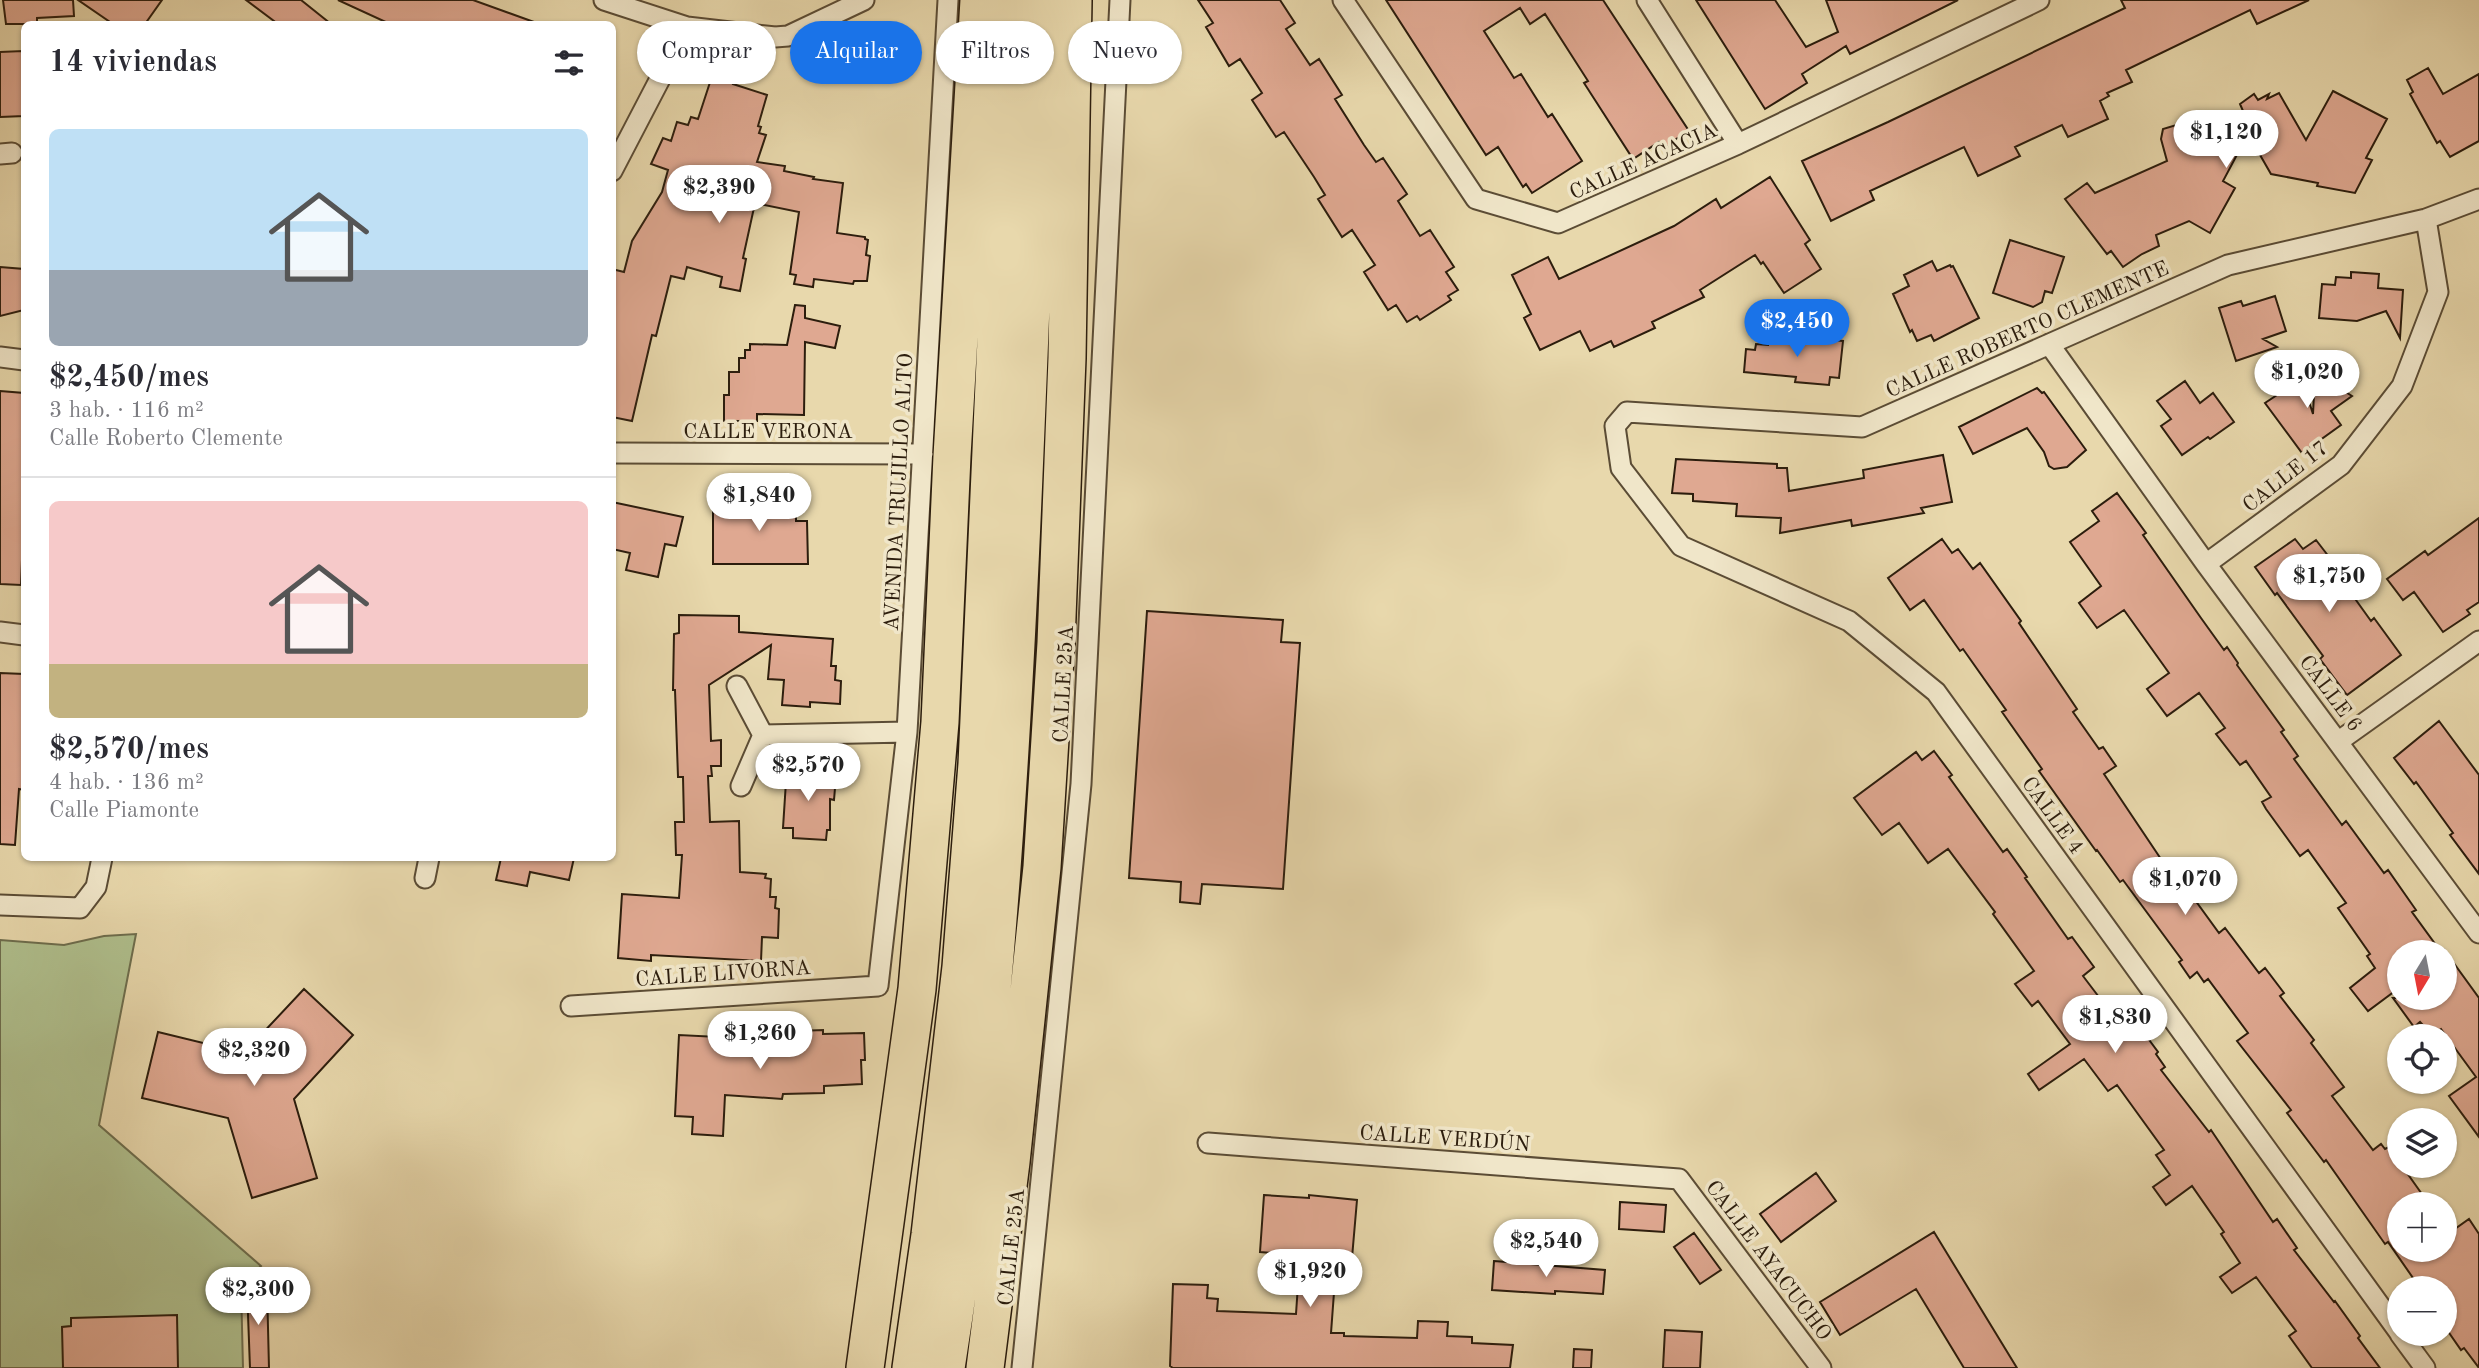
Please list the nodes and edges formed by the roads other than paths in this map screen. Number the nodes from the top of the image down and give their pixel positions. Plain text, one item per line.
1 (604, 0) edge
2 (864, 0) edge
3 (948, 0) edge
4 (979, 0) edge
5 (1009, 0) edge
6 (1044, 0) edge
7 (1073, 0) edge
8 (1120, 0) edge
9 (1343, 0) edge
10 (1647, 0) edge
11 (2039, 0) edge
12 (669, 21) edge
13 (776, 37) edge
14 (657, 84) edge
15 (1738, 144) junction
16 (616, 163) edge
17 (2479, 199) edge
18 (1018, 205) junction
19 (2427, 219) junction
20 (2049, 344) junction
21 (0, 357) edge
22 (21, 360) edge
23 (1618, 451) joint
24 (616, 453) edge
25 (923, 454) junction
26 (2206, 564) junction
27 (0, 632) edge
28 (21, 635) edge
29 (2479, 641) edge
30 (737, 686) dead end
31 (906, 732) junction
32 (763, 735) junction
33 (2339, 741) junction
34 (741, 786) dead end
35 (101, 861) edge
36 (428, 861) edge
37 (425, 878) dead end
38 (0, 905) edge
39 (2479, 933) edge
40 (878, 986) joint
41 (571, 1006) dead end
42 (1208, 1143) dead end
43 (1679, 1179) joint
44 (2387, 1315) edge
45 (2409, 1346) edge
46 (865, 1368) edge
47 (911, 1368) edge
48 (946, 1368) edge
49 (985, 1368) edge
50 (1022, 1368) edge
51 (1822, 1368) edge
52 (2425, 1368) edge

1 - 12 street
2 - 13 street
3 - 25 street, AVENIDA TRUJILLO ALTO
4 - 46 highway
5 - 18 highway
6 - 18 highway
7 - 49 highway
8 - 50 street, CALLE 25A
9 - 15 street, CALLE ACACIA
10 - 15 street
11 - 15 street, CALLE ACACIA
14 - 16 street
17 - 19 street, CALLE ROBERTO CLEMENTE
18 - 47 highway
18 - 48 highway
19 - 20 street, CALLE ROBERTO CLEMENTE
19 - 26 street, CALLE 17
20 - 23 street, CALLE ROBERTO CLEMENTE
20 - 26 street, CALLE 6
21 - 22 street
23 - 44 street, CALLE 4
24 - 25 street, CALLE VERONA
25 - 31 street, AVENIDA TRUJILLO ALTO
26 - 33 street, CALLE 6
27 - 28 street
29 - 33 street
30 - 32 street
31 - 32 street
31 - 40 street, AVENIDA TRUJILLO ALTO
32 - 34 street
33 - 39 street, CALLE 6
35 - 38 street
36 - 37 street
40 - 41 street, CALLE LIVORNA
42 - 43 street, CALLE VERDÚN
43 - 51 street, CALLE AYACUCHO
45 - 52 street, CALLE 4

